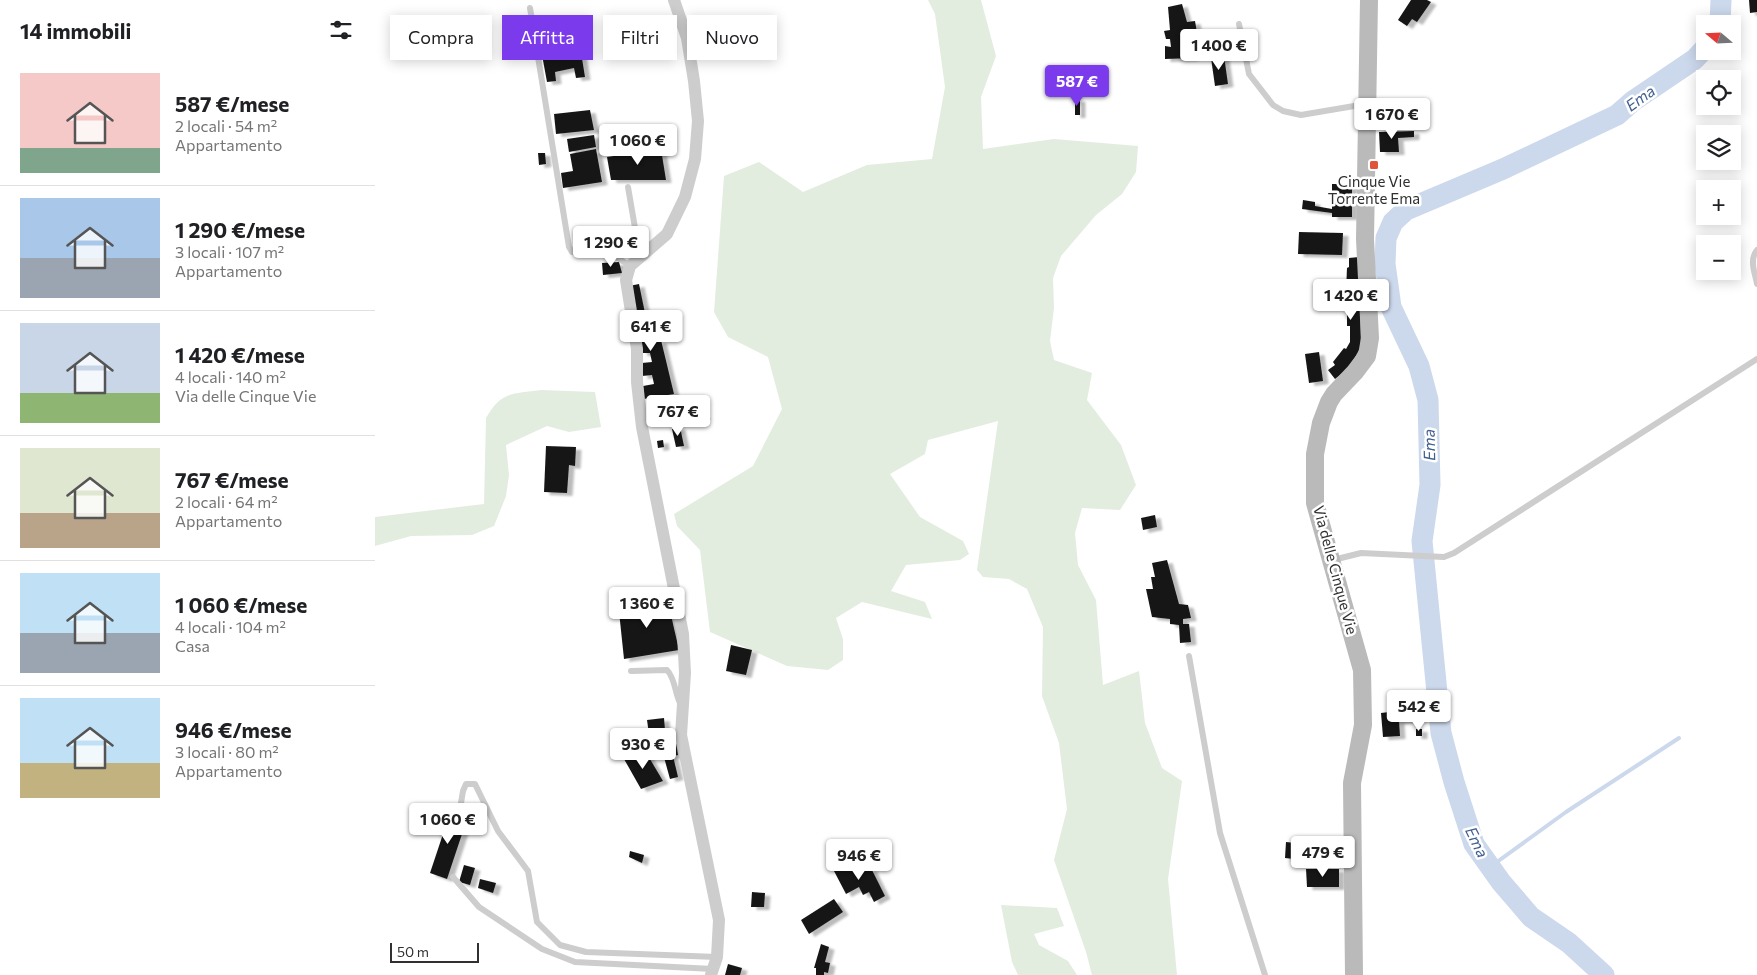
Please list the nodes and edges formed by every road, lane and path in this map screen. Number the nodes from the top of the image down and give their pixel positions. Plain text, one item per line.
1 (674, 0) edge
2 (1369, 0) edge
3 (530, 8) dead end
4 (1239, 24) dead end
5 (1368, 104) junction
6 (628, 187) dead end
7 (1757, 250) edge
8 (635, 262) junction
9 (1757, 284) edge
10 (1757, 359) edge
11 (1331, 560) junction
12 (1189, 656) dead end
13 (631, 671) dead end
14 (682, 706) junction
15 (460, 809) dead end
16 (453, 877) dead end
17 (714, 967) edge
18 (1265, 975) edge
19 (1354, 975) edge

1 - 8 street
2 - 5 street, Via delle Cinque Vie
3 - 8 lane
4 - 5 lane
5 - 11 street, Via delle Cinque Vie
6 - 8 lane
7 - 9 lane
8 - 14 street
10 - 11 lane
11 - 19 street, Via delle Cinque Vie
12 - 18 lane
13 - 14 lane
14 - 17 street
15 - 17 lane
16 - 17 lane

